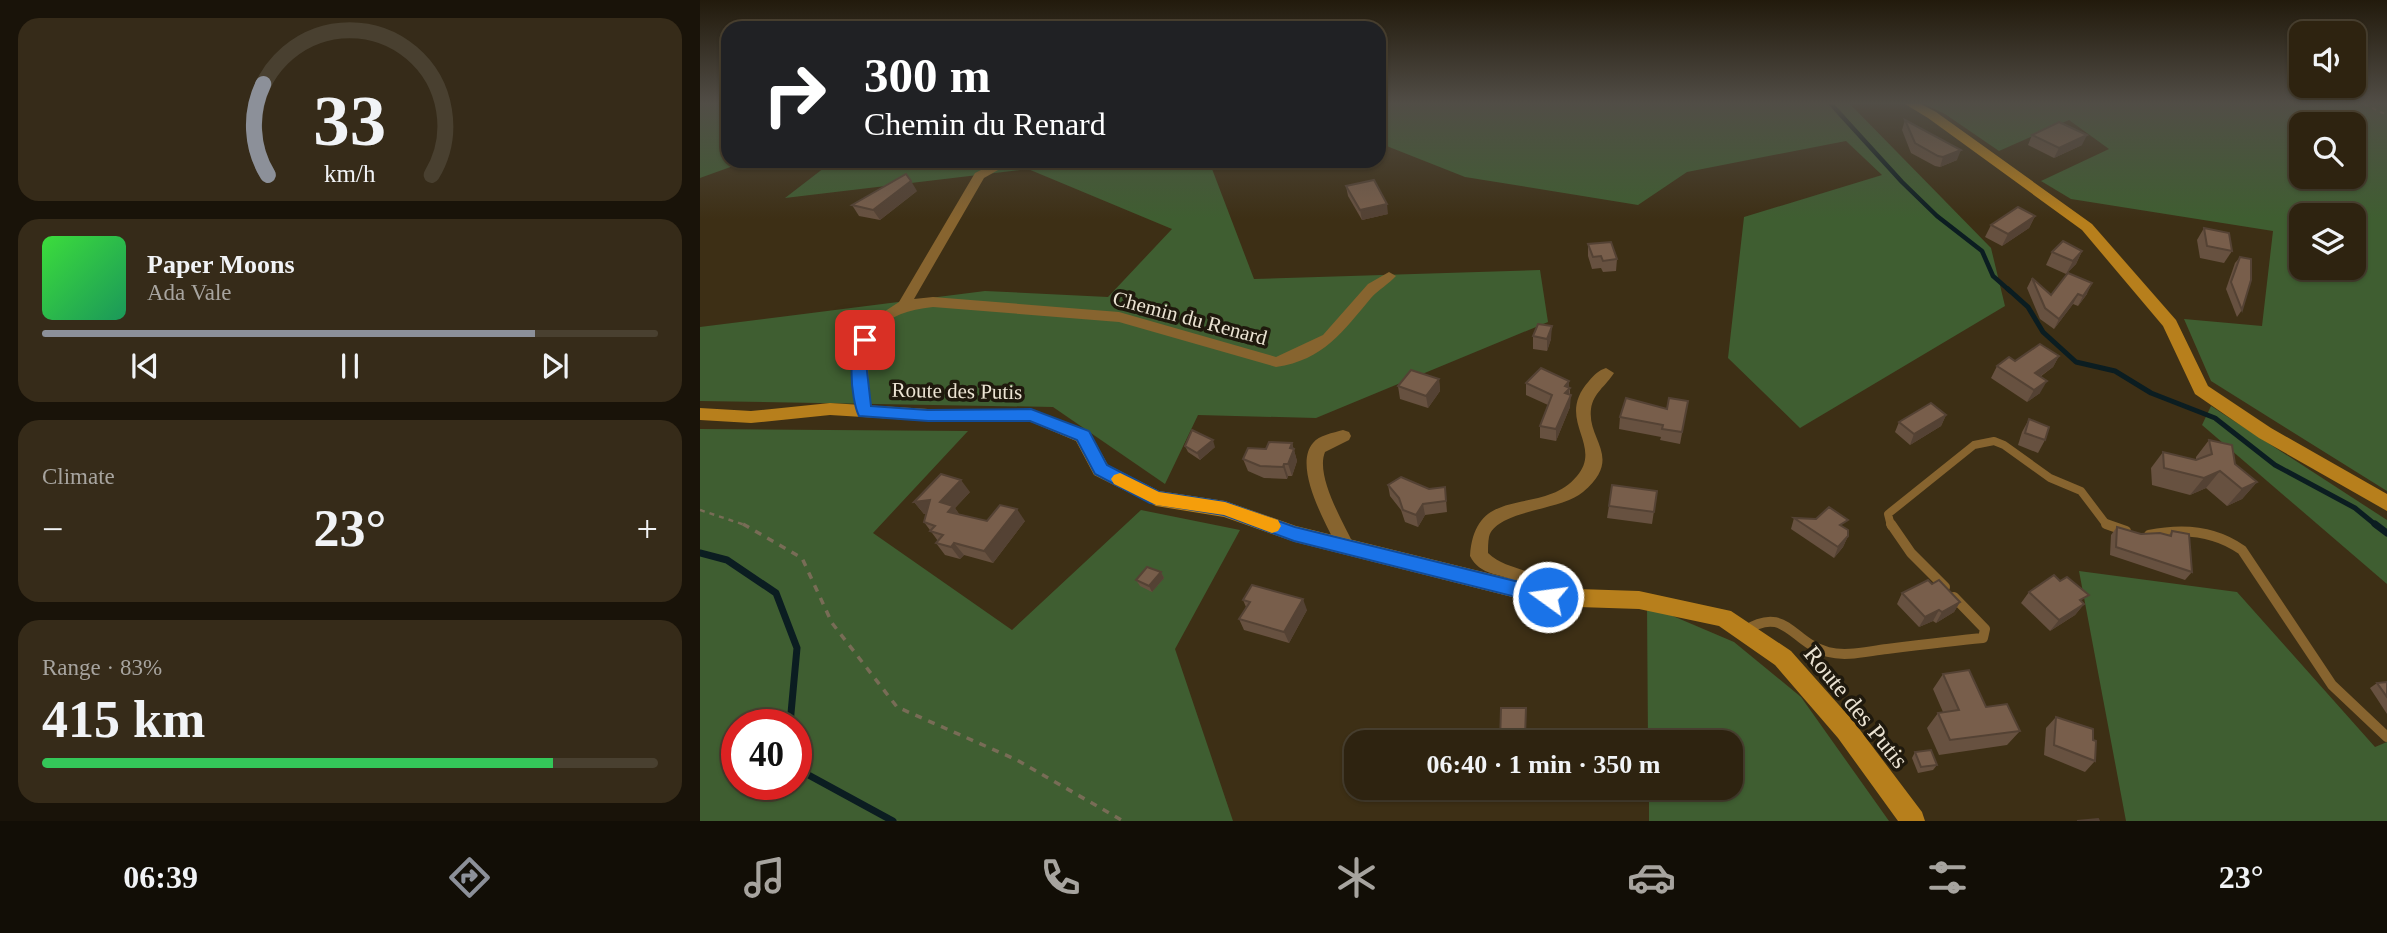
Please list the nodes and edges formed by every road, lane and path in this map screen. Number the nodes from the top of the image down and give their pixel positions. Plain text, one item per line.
1 (1971, 142) edge
2 (994, 168) edge
3 (1389, 276) dead end
4 (905, 305) junction
5 (1606, 373) dead end
6 (864, 411) junction
7 (700, 414) edge
8 (1343, 436) dead end
9 (2387, 503) edge
10 (700, 510) edge
11 (1346, 547) junction
12 (1548, 597) junction
13 (1743, 631) junction
14 (2387, 737) edge
15 (1123, 821) edge
16 (1913, 821) edge

1 - 9 street
2 - 4 street
3 - 4 street, Chemin du Renard
4 - 6 street, Chemin du Renard
5 - 12 street
6 - 7 street, Route des Putis
6 - 11 street, Route des Putis
8 - 11 street
10 - 15 path
11 - 12 street, Route des Putis
12 - 13 street, Route des Putis
13 - 14 lane
13 - 16 street, Route des Putis

